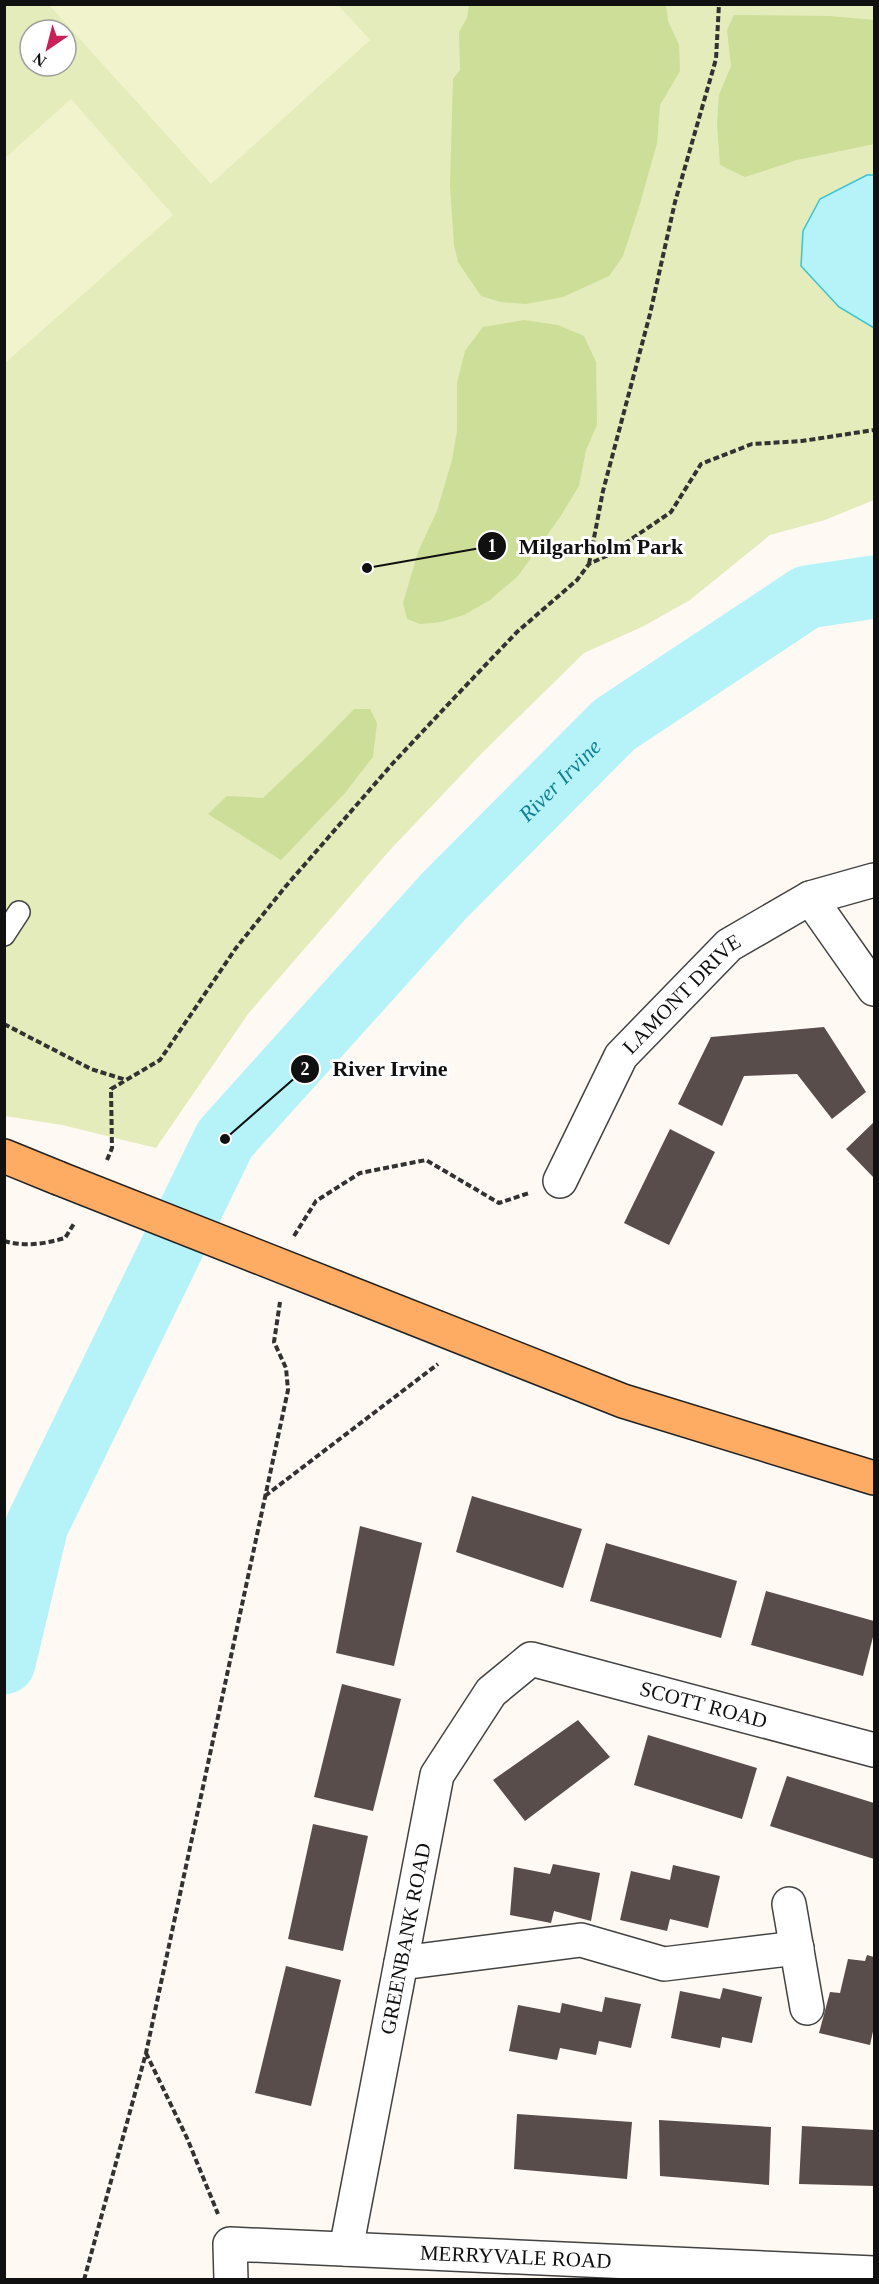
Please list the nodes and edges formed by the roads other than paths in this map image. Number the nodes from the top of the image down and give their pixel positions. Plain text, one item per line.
1 (874, 880) edge
2 (810, 898) junction
3 (19, 912) dead end
4 (4, 935) edge
5 (874, 989) edge
6 (4, 1156) edge
7 (560, 1181) road end
8 (874, 1478) edge
9 (531, 1659) joint
10 (874, 1750) edge
11 (789, 1904) dead end
12 (797, 1948) junction
13 (401, 1963) junction
14 (807, 2008) dead end
15 (346, 2249) junction
16 (874, 2273) edge
17 (231, 2280) edge

1 - 2 street, LAMONT DRIVE
2 - 5 street
2 - 7 street, LAMONT DRIVE
3 - 4 lane
6 - 8 main road, bridge
9 - 10 street, SCOTT ROAD
9 - 13 street, GREENBANK ROAD
11 - 12 street
12 - 13 street
12 - 14 street
13 - 15 street, GREENBANK ROAD
15 - 16 street, MERRYVALE ROAD
15 - 17 street, MERRYVALE ROAD

